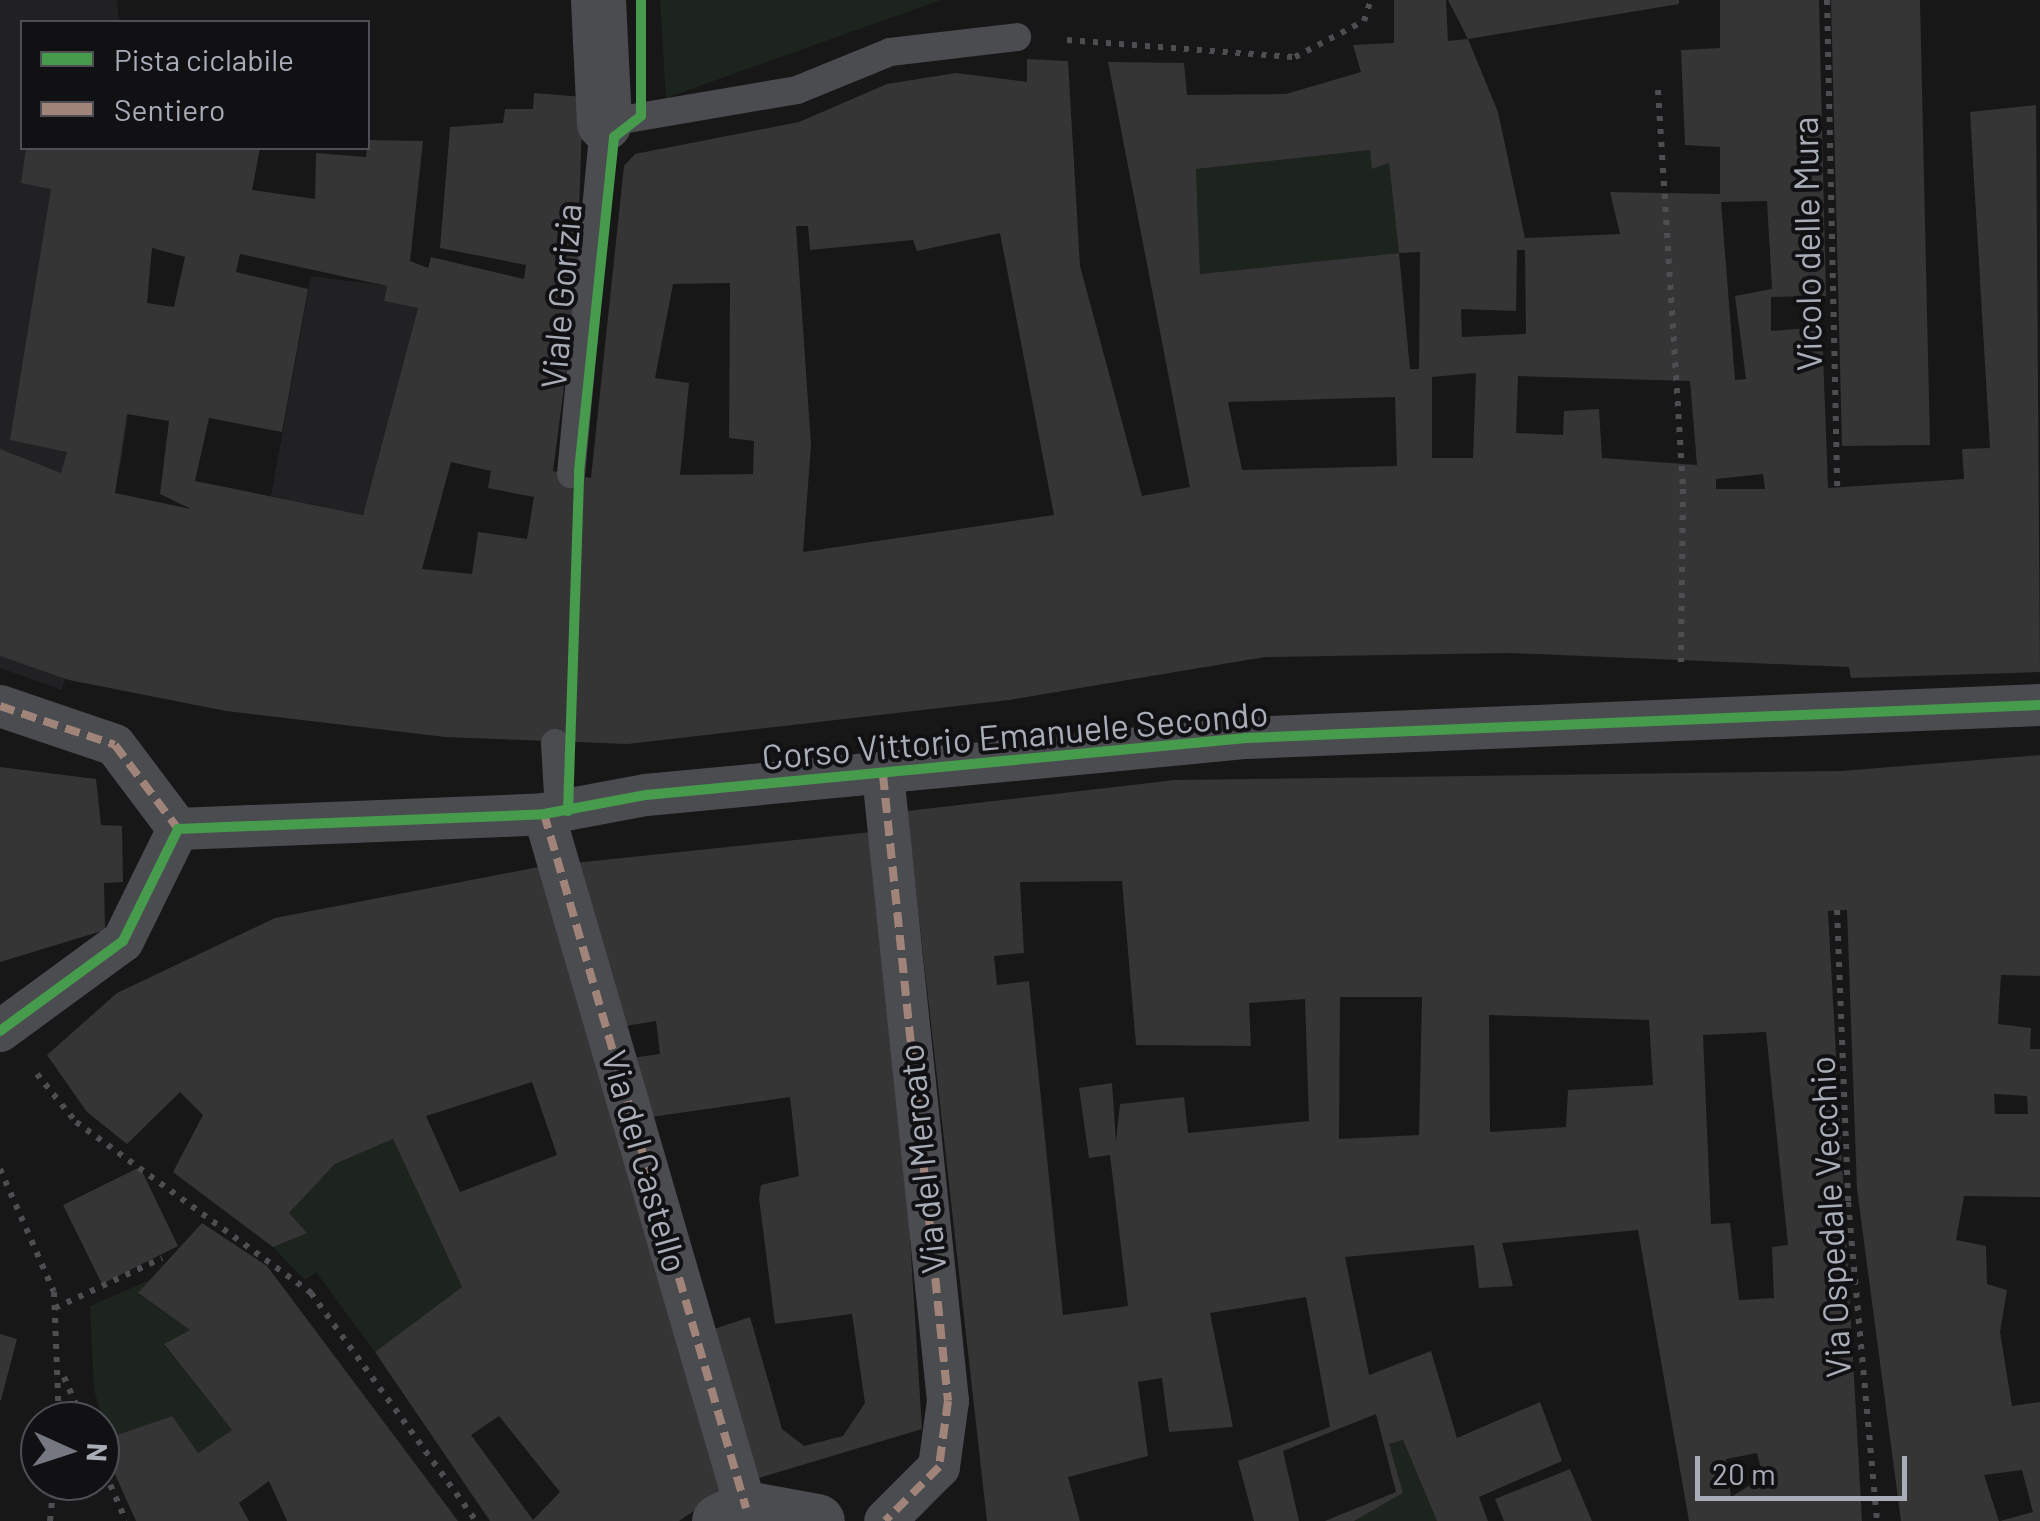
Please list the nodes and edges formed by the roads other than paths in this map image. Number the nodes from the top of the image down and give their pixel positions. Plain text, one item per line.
1 (598, 0) edge
2 (1017, 37) road end
3 (604, 122) junction
4 (571, 474) dead end
5 (2040, 705) edge
6 (0, 706) edge
7 (554, 743) dead end
8 (883, 775) junction
9 (552, 813) junction
10 (178, 829) junction
11 (1, 1031) edge
12 (732, 1514) edge
13 (817, 1521) edge
14 (885, 1521) edge

1 - 3 street, Viale Gorizia
2 - 3 lane
3 - 4 lane, Viale Gorizia
5 - 8 street, Corso Vittorio Emanuele Secondo
6 - 10 street
7 - 9 lane
8 - 9 street, Corso Vittorio Emanuele Secondo
8 - 14 street, Via del Mercato
9 - 10 street, Corso Vittorio Emanuele Secondo
9 - 12 street, Via del Castello
10 - 11 street
12 - 13 street

